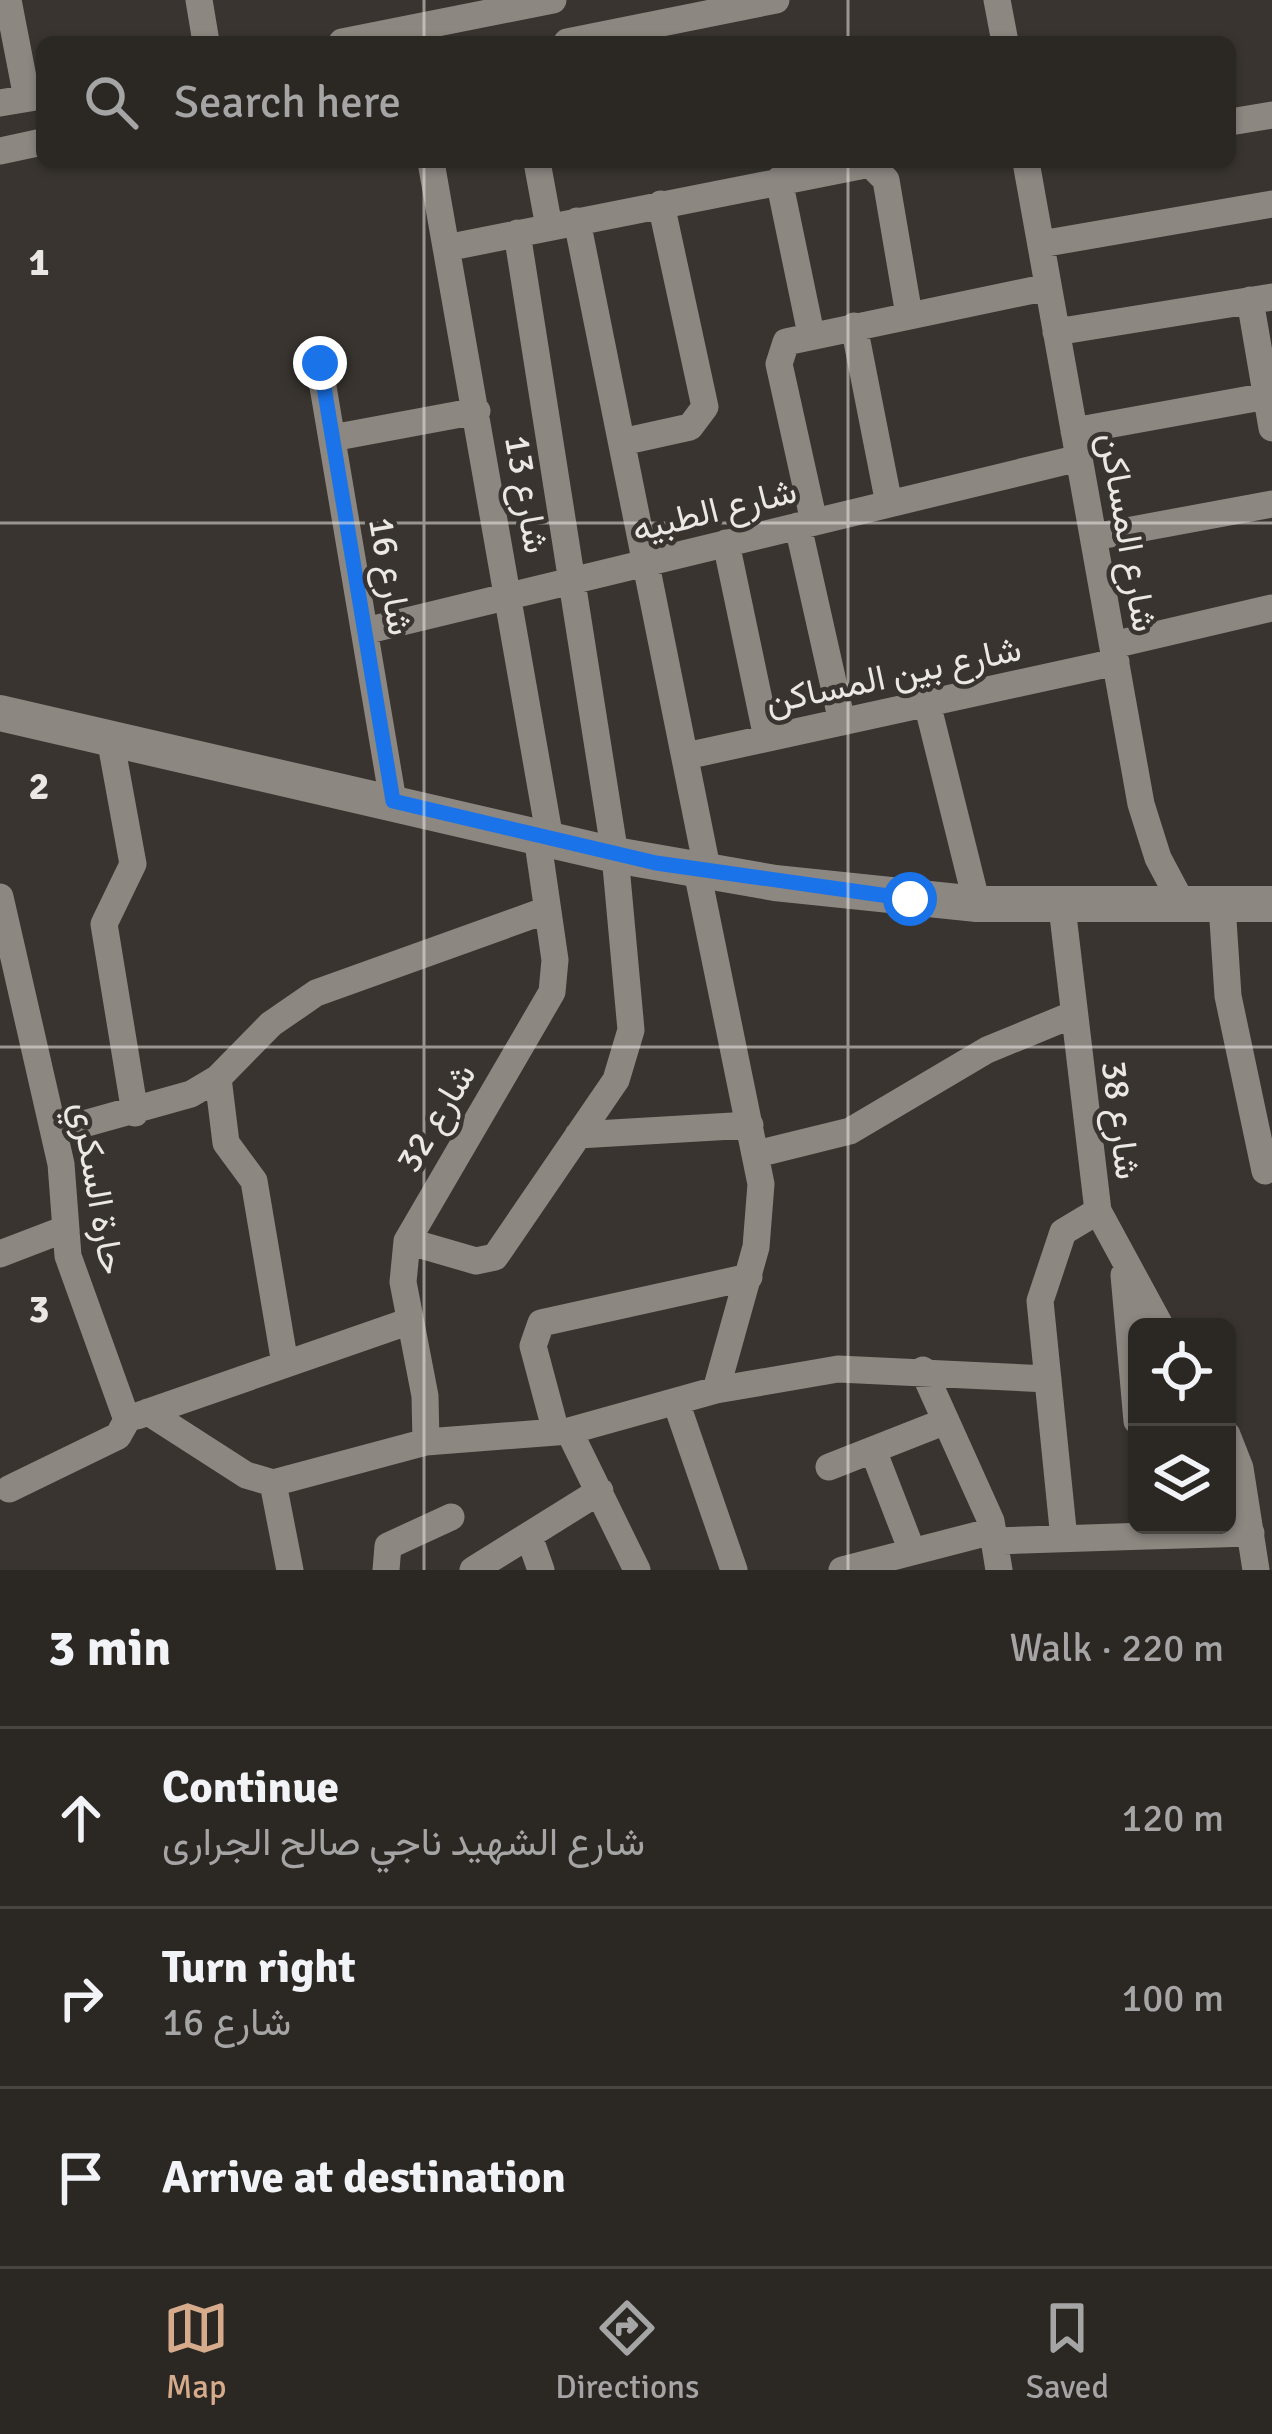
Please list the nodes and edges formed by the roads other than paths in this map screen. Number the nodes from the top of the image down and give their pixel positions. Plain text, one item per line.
1 (8, 0) edge
2 (199, 0) edge
3 (554, 0) edge
4 (776, 0) edge
5 (997, 0) edge
6 (723, 5) edge
7 (418, 14) edge
8 (205, 36) edge
9 (358, 36) edge
10 (592, 36) edge
11 (1004, 36) edge
12 (23, 99) edge
13 (1272, 115) edge
14 (1236, 121) edge
15 (36, 143) edge
16 (0, 151) edge
17 (432, 168) edge
18 (540, 168) edge
19 (849, 168) edge
20 (876, 168) edge
21 (1027, 168) edge
22 (779, 181) junction
23 (1272, 203) edge
24 (661, 205) junction
25 (563, 224) junction
26 (517, 233) junction
27 (1041, 244) junction
28 (446, 248) junction
29 (1048, 287) junction
30 (1261, 298) edge
31 (909, 315) junction
32 (854, 326) junction
33 (1057, 332) junction
34 (811, 334) junction
35 (320, 363) dead end
36 (1267, 396) junction
37 (477, 412) junction
38 (1272, 428) edge
39 (332, 438) junction
40 (622, 442) junction
41 (1077, 444) junction
42 (890, 504) junction
43 (1272, 504) edge
44 (806, 524) junction
45 (1094, 537) junction
46 (726, 543) junction
47 (647, 562) junction
48 (572, 580) junction
49 (509, 596) junction
50 (1272, 608) edge
51 (365, 631) junction
52 (1114, 654) junction
53 (927, 703) junction
54 (0, 712) edge
55 (842, 722) junction
56 (110, 738) junction
57 (767, 738) junction
58 (686, 756) junction
59 (393, 801) junction
60 (543, 838) junction
61 (614, 855) junction
62 (703, 872) junction
63 (0, 897) edge
64 (977, 904) junction
65 (1272, 904) edge
66 (1222, 905) junction
67 (1061, 907) junction
68 (1184, 907) junction
69 (547, 910) junction
70 (1072, 1015) junction
71 (1272, 1073) edge
72 (1243, 1077) junction
73 (218, 1078) junction
74 (135, 1113) junction
75 (750, 1125) junction
76 (55, 1132) junction
77 (578, 1136) junction
78 (757, 1154) junction
79 (1265, 1171) dead end
80 (1098, 1211) junction
81 (65, 1228) junction
82 (407, 1241) junction
83 (0, 1254) edge
84 (1123, 1265) junction
85 (749, 1277) junction
86 (1155, 1318) edge
87 (410, 1321) junction
88 (1128, 1321) edge
89 (284, 1364) junction
90 (923, 1370) junction
91 (1048, 1379) junction
92 (716, 1390) junction
93 (676, 1402) junction
94 (138, 1416) junction
95 (946, 1421) junction
96 (563, 1432) junction
97 (426, 1442) junction
98 (873, 1450) junction
99 (1236, 1458) edge
100 (829, 1467) dead end
101 (273, 1483) junction
102 (9, 1490) dead end
103 (600, 1491) junction
104 (451, 1517) dead end
105 (1128, 1532) edge
106 (1236, 1533) edge
107 (1250, 1533) junction
108 (529, 1536) junction
109 (1064, 1539) junction
110 (996, 1548) edge
111 (918, 1556) edge
112 (290, 1570) edge
113 (386, 1570) edge
114 (473, 1570) edge
115 (541, 1570) edge
116 (637, 1570) edge
117 (734, 1570) edge
118 (842, 1570) edge
119 (1256, 1570) edge

1 - 12 street
2 - 8 street
3 - 7 street
4 - 6 street
5 - 11 street
6 - 10 street
7 - 9 street
13 - 14 street
15 - 16 street
17 - 28 street, شارع 13
18 - 25 street
19 - 22 street
20 - 31 street
21 - 27 street, شارع المساكن
22 - 24 street
22 - 34 street
23 - 27 street
24 - 25 street
24 - 40 street
25 - 26 street
25 - 40 street
26 - 28 street
26 - 48 street
27 - 29 street, شارع المساكن
28 - 37 street, شارع 13
29 - 31 street
29 - 33 street, شارع المساكن
30 - 33 street
30 - 36 street
31 - 32 street
32 - 34 street
32 - 42 street
33 - 41 street, شارع المساكن
34 - 44 street
35 - 39 street, شارع 16
36 - 38 street
36 - 41 street, شارع الطبيه
37 - 39 street
37 - 49 street, شارع 13
39 - 51 street, شارع 16
40 - 47 street
41 - 42 street, شارع الطبيه
41 - 45 street, شارع المساكن
42 - 44 street, شارع الطبيه
43 - 45 street
44 - 46 street, شارع الطبيه
44 - 55 street
45 - 52 street, شارع المساكن
46 - 47 street, شارع الطبيه
46 - 57 street
47 - 48 street, شارع الطبيه
47 - 58 street
48 - 49 street, شارع الطبيه
48 - 61 street
49 - 51 street, شارع الطبيه
49 - 60 street, شارع 13
50 - 52 street, شارع بين المساكن
51 - 59 street, شارع 16
52 - 53 street, شارع بين المساكن
52 - 68 street, شارع المساكن
53 - 55 street, شارع بين المساكن
53 - 64 street
54 - 56 street
55 - 57 street, شارع بين المساكن
56 - 59 street
56 - 74 street
57 - 58 street, شارع بين المساكن
58 - 62 street
59 - 60 street
60 - 61 street
60 - 69 street, شارع 32
61 - 62 street
61 - 77 street
62 - 64 street
62 - 75 street
63 - 76 street, حارة السكري
64 - 67 street
65 - 66 street
66 - 68 street
66 - 72 street
67 - 68 street
67 - 70 street, شارع 38
69 - 73 street
69 - 82 street, شارع 32
70 - 78 street
70 - 80 street, شارع 38
71 - 72 street
72 - 79 street
73 - 74 street
73 - 89 street
74 - 76 street
75 - 77 street
75 - 78 street
76 - 81 street, حارة السكري
77 - 82 street
78 - 85 street
80 - 84 street, شارع 38
80 - 91 street
81 - 83 street
81 - 94 street, حارة السكري
82 - 87 street, شارع 32
84 - 86 street, شارع 38
84 - 88 street
85 - 92 street
85 - 96 street
87 - 89 street
87 - 97 street, شارع 32
89 - 94 street
90 - 91 street
90 - 92 street
90 - 95 street
91 - 109 street
92 - 93 street
93 - 96 street
93 - 117 street
94 - 101 street
94 - 102 street
95 - 98 street
95 - 110 street
96 - 97 street
96 - 103 street
97 - 101 street
98 - 100 street
98 - 111 street
99 - 107 street
101 - 112 street
103 - 108 street
103 - 116 street
104 - 113 street
105 - 109 street
106 - 107 street
107 - 119 street
108 - 114 street
108 - 115 street
109 - 110 street
110 - 111 street
111 - 118 street

